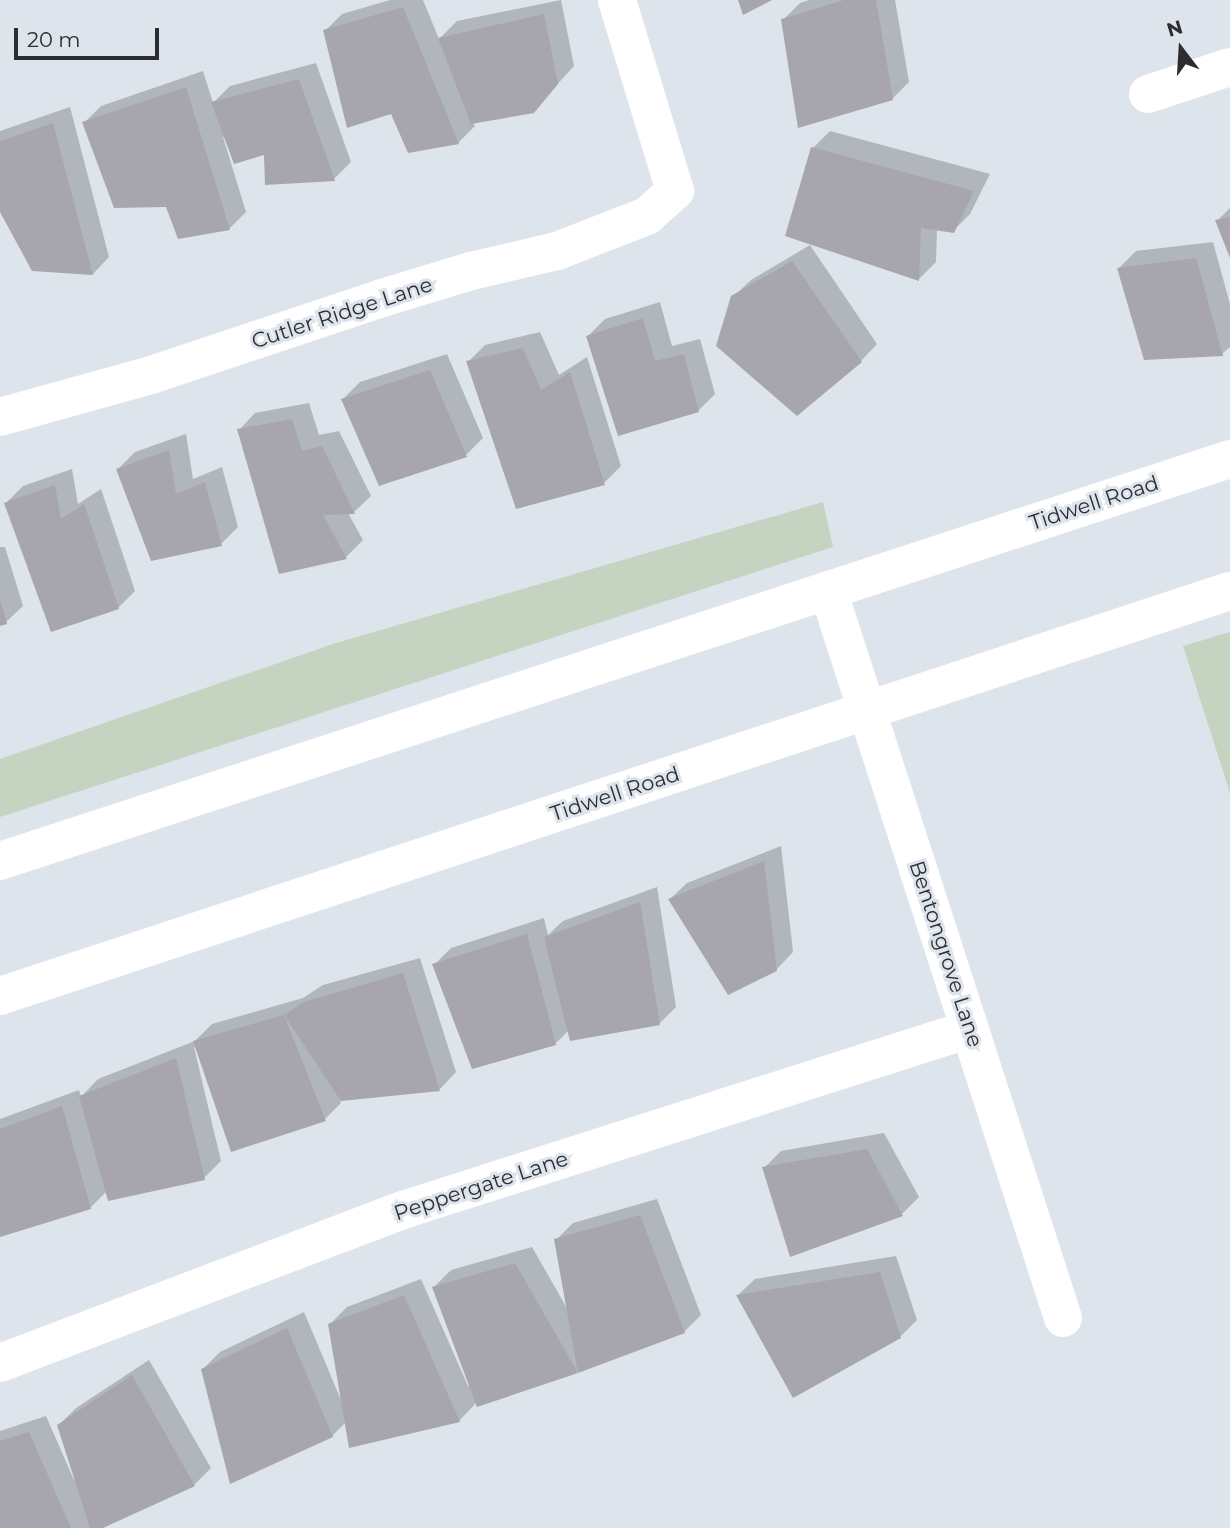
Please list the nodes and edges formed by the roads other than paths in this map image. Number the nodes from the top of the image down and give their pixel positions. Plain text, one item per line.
1 (617, 0) edge
2 (1230, 67) edge
3 (1148, 93) dead end
4 (0, 417) edge
5 (1230, 459) edge
6 (828, 590) junction
7 (1230, 591) edge
8 (867, 712) junction
9 (0, 861) edge
10 (0, 996) edge
11 (970, 1028) junction
12 (1063, 1318) dead end
13 (0, 1363) edge

1 - 4 street, Cutler Ridge Lane
2 - 3 street
5 - 6 street, Tidwell Road
6 - 8 street, Bentongrove Lane
6 - 9 street, Tidwell Road
7 - 8 street, Tidwell Road
8 - 10 street, Tidwell Road
8 - 11 street, Bentongrove Lane
11 - 12 street, Bentongrove Lane
11 - 13 street, Peppergate Lane

